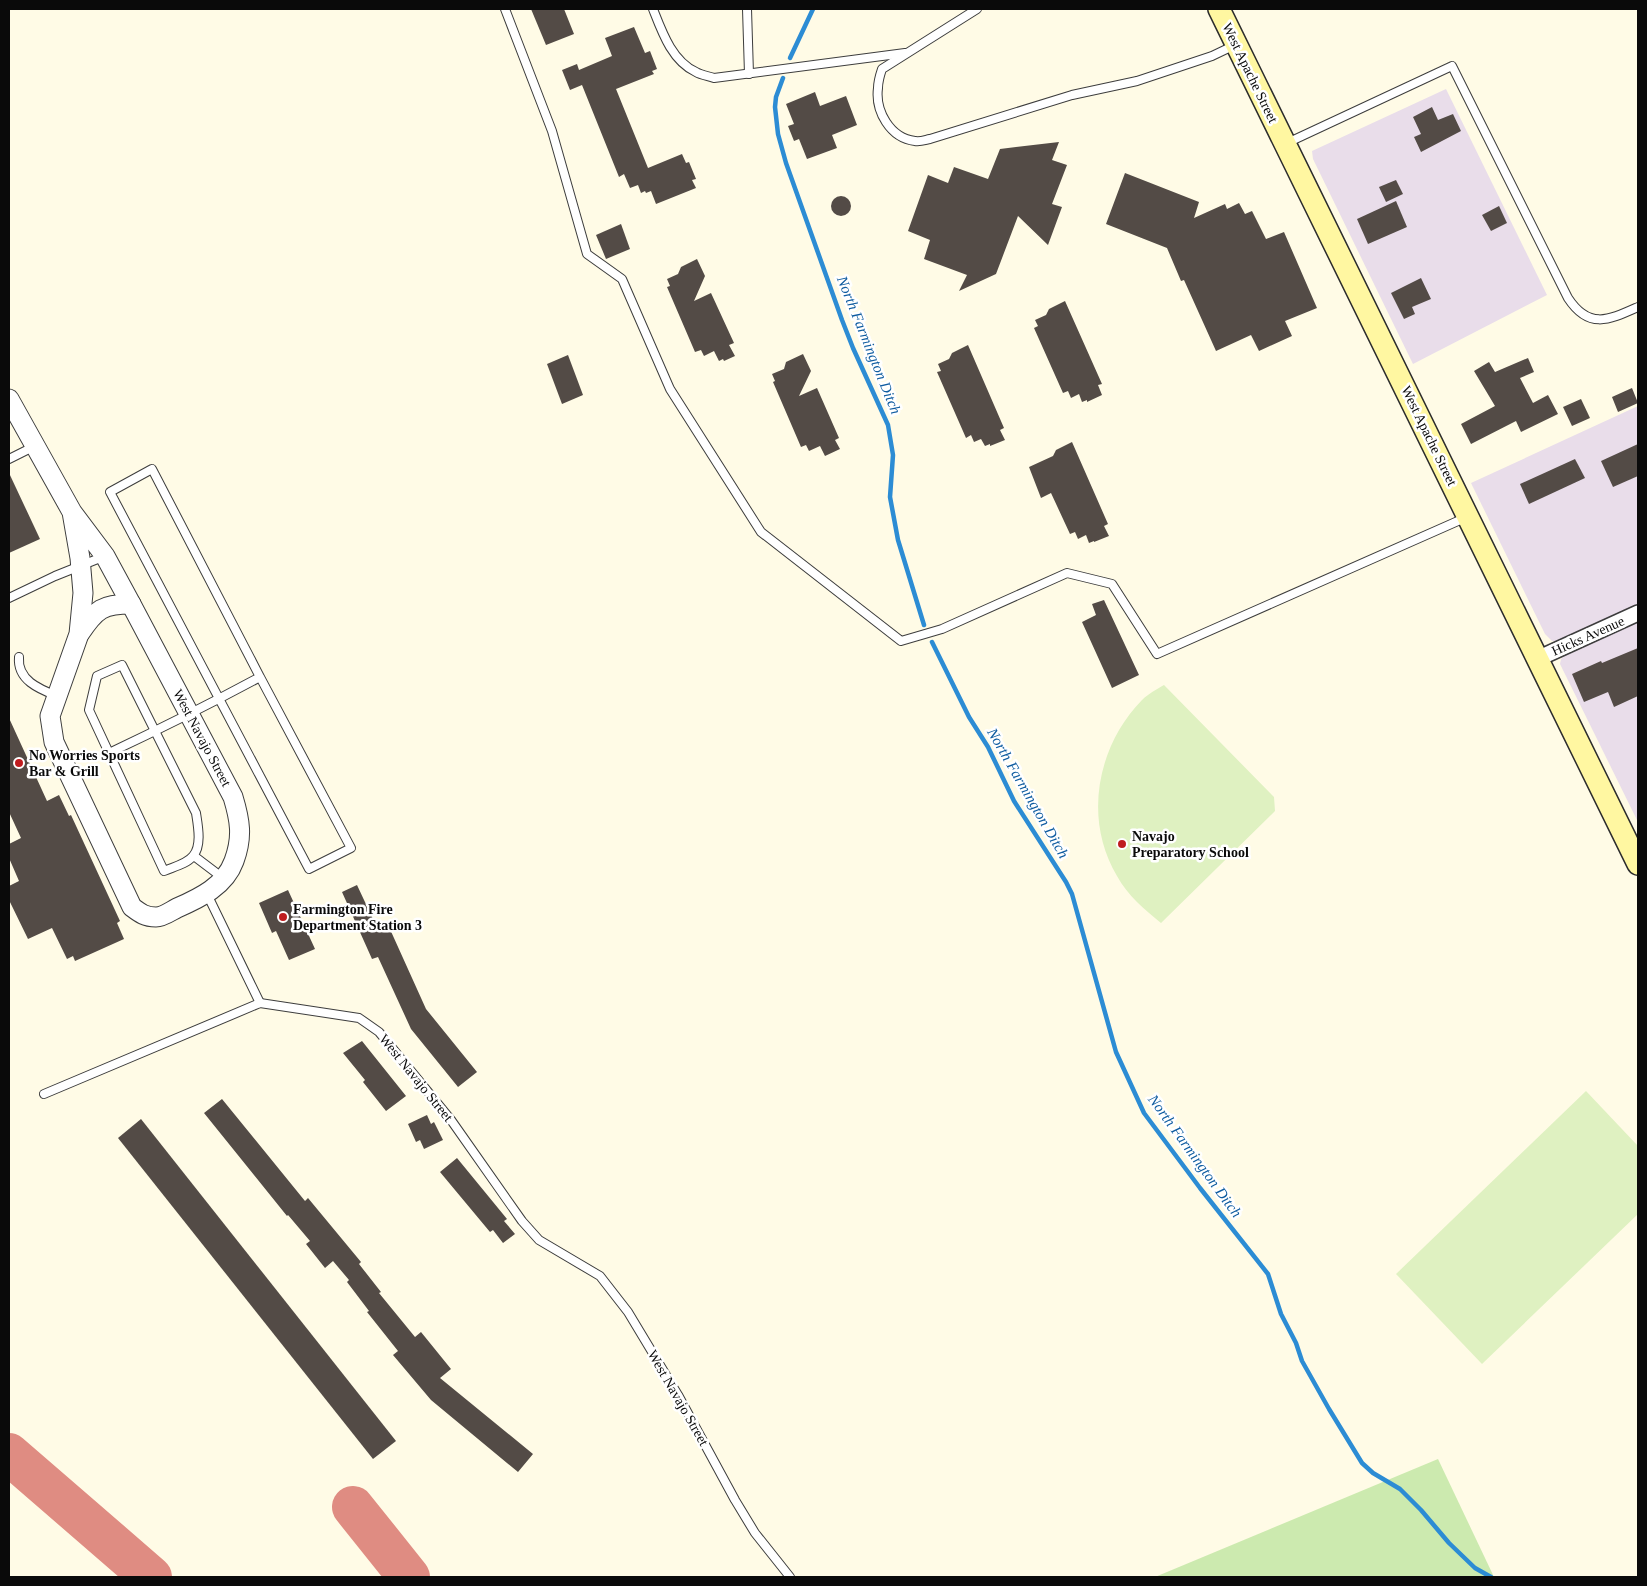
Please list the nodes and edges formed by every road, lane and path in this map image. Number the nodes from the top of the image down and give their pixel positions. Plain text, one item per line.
1 (505, 9) edge
2 (653, 9) edge
3 (747, 9) edge
4 (977, 9) edge
5 (1219, 9) edge
6 (1237, 44) junction
7 (907, 53) junction
8 (749, 74) junction
9 (1285, 143) junction
10 (1638, 307) edge
11 (9, 399) edge
12 (35, 446) junction
13 (9, 459) edge
14 (72, 512) junction
15 (1469, 516) junction
16 (105, 556) junction
17 (81, 567) junction
18 (9, 598) edge
19 (132, 604) junction
20 (1638, 613) edge
21 (79, 634) junction
22 (19, 657) dead end
23 (1537, 659) junction
24 (260, 677) junction
25 (57, 696) junction
26 (219, 699) junction
27 (189, 714) junction
28 (155, 731) junction
29 (109, 753) junction
30 (194, 856) junction
31 (1638, 864) edge
32 (223, 878) junction
33 (207, 894) junction
34 (260, 1003) junction
35 (44, 1094) dead end
36 (790, 1577) edge

1 - 15 lane
2 - 8 lane
3 - 8 lane
4 - 7 lane
5 - 6 main road, West Apache Street
6 - 7 lane
6 - 9 main road, West Apache Street
7 - 8 lane
9 - 10 lane
9 - 15 main road, West Apache Street
11 - 12 street, West Navajo Street
12 - 13 lane
12 - 14 street, West Navajo Street
14 - 16 street, West Navajo Street
14 - 17 street
15 - 23 main road, West Apache Street
16 - 17 lane
16 - 19 street, West Navajo Street
17 - 18 lane
17 - 21 street
19 - 21 street
19 - 27 street, West Navajo Street
20 - 23 street, Hicks Avenue
21 - 25 street, West Navajo Street
22 - 25 lane
23 - 31 main road, West Apache Street
24 - 26 lane
24 - 26 lane
24 - 26 lane
25 - 33 street, West Navajo Street
26 - 27 lane
27 - 28 lane
27 - 32 street, West Navajo Street
28 - 29 lane
28 - 29 lane
28 - 30 lane
29 - 30 lane
30 - 32 lane
32 - 33 street, West Navajo Street
33 - 34 lane
34 - 35 lane
34 - 36 lane, West Navajo Street

